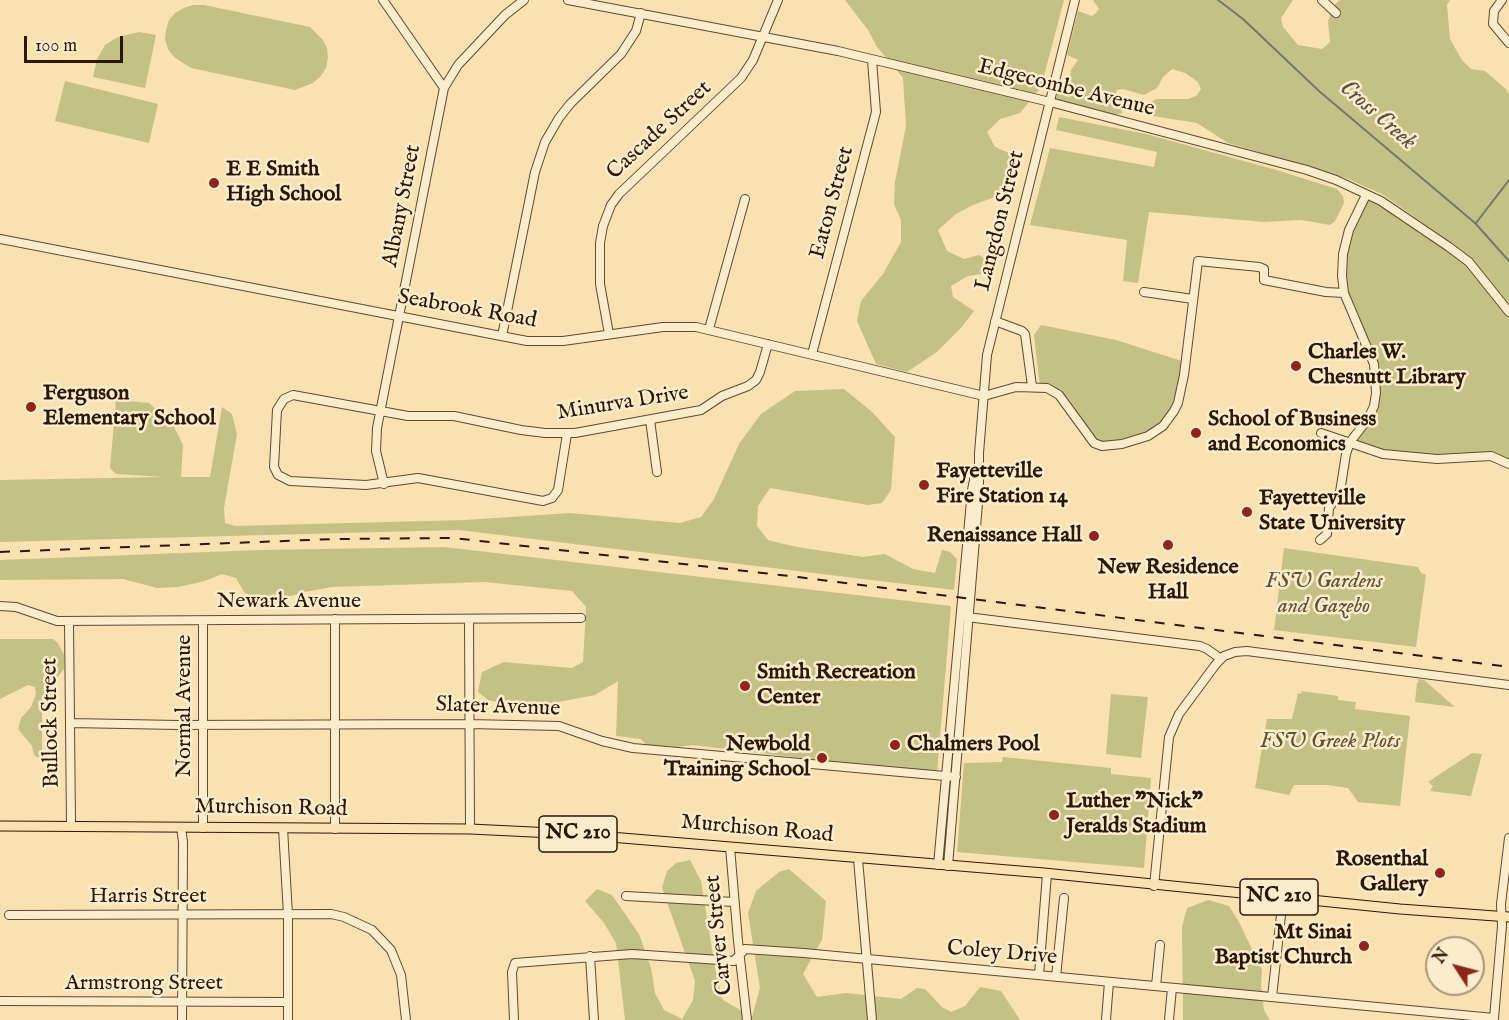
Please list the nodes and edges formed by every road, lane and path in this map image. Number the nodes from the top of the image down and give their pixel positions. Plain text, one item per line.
1 (383, 0) edge
2 (524, 0) edge
3 (568, 0) edge
4 (778, 0) edge
5 (1075, 0) edge
6 (1322, 0) edge
7 (1502, 0) edge
8 (641, 13) junction
9 (1336, 13) dead end
10 (763, 36) junction
11 (1509, 43) edge
12 (872, 60) junction
13 (444, 88) junction
14 (1050, 102) junction
15 (1366, 195) junction
16 (745, 199) dead end
17 (0, 239) edge
18 (1144, 292) dead end
19 (1344, 292) junction
20 (1193, 299) junction
21 (1509, 312) edge
22 (399, 317) junction
23 (995, 321) junction
24 (709, 329) junction
25 (609, 334) junction
26 (502, 336) junction
27 (768, 344) junction
28 (812, 354) junction
29 (1032, 386) junction
30 (984, 396) junction
31 (379, 412) junction
32 (650, 420) junction
33 (1321, 433) dead end
34 (567, 434) junction
35 (1350, 442) junction
36 (979, 453) junction
37 (1509, 464) edge
38 (657, 472) dead end
39 (384, 484) junction
40 (1320, 540) dead end
41 (0, 606) edge
42 (961, 616) junction
43 (970, 617) junction
44 (581, 618) dead end
45 (468, 619) junction
46 (335, 620) junction
47 (69, 621) junction
48 (203, 621) junction
49 (1221, 659) junction
50 (1509, 685) edge
51 (70, 723) junction
52 (469, 724) junction
53 (203, 725) junction
54 (335, 725) junction
55 (945, 776) junction
56 (956, 777) junction
57 (71, 825) junction
58 (0, 826) edge
59 (181, 827) junction
60 (203, 828) junction
61 (283, 828) junction
62 (335, 829) junction
63 (470, 829) junction
64 (1509, 838) edge
65 (1509, 844) edge
66 (730, 847) junction
67 (858, 859) junction
68 (943, 866) junction
69 (1047, 874) junction
70 (1154, 886) junction
71 (626, 896) dead end
72 (1283, 897) junction
73 (1064, 898) dead end
74 (734, 902) junction
75 (1509, 906) edge
76 (9, 915) dead end
77 (182, 915) junction
78 (288, 915) junction
79 (1506, 916) edge
80 (1160, 945) dead end
81 (740, 955) junction
82 (590, 957) junction
83 (867, 959) junction
84 (1039, 975) junction
85 (1056, 977) junction
86 (1109, 982) junction
87 (1156, 986) junction
88 (1172, 988) junction
89 (1272, 997) junction
90 (0, 1001) edge
91 (182, 1002) junction
92 (288, 1002) junction
93 (182, 1020) edge
94 (288, 1020) edge
95 (406, 1020) edge
96 (514, 1020) edge
97 (594, 1020) edge
98 (747, 1020) edge
99 (872, 1020) edge
100 (1106, 1020) edge
101 (1169, 1020) edge

1 - 13 street
2 - 13 street, Albany Street
3 - 8 street, Edgecombe Avenue
4 - 10 street, Cascade Street
5 - 14 street, Langdon Street
6 - 9 street
7 - 11 street
8 - 10 street, Edgecombe Avenue
8 - 26 street
10 - 12 street, Edgecombe Avenue
10 - 25 street, Cascade Street
12 - 14 street, Edgecombe Avenue
12 - 28 street, Eaton Street
13 - 22 street, Albany Street
14 - 15 street, Edgecombe Avenue
14 - 23 street, Langdon Street
15 - 19 street
15 - 21 street, Edgecombe Avenue
16 - 24 street
17 - 22 street, Seabrook Road
18 - 20 street
19 - 20 street
19 - 35 street
20 - 29 street
22 - 26 street, Seabrook Road
22 - 31 street, Albany Street
23 - 29 street
23 - 30 street, Langdon Street
24 - 25 street, Seabrook Road
24 - 27 street, Seabrook Road
25 - 26 street, Seabrook Road
27 - 28 street, Seabrook Road
27 - 32 street, Minurva Drive
28 - 30 street, Seabrook Road
29 - 30 street, Seabrook Road
30 - 36 street, Langdon Street
31 - 34 street, Minurva Drive
31 - 39 street, Albany Street
31 - 39 street, Minurva Drive
32 - 34 street, Minurva Drive
32 - 38 street
33 - 35 street
34 - 39 street
35 - 37 street
35 - 40 street
36 - 42 street, Langdon Street
36 - 43 street, Langdon Street
41 - 47 street, Newark Avenue
42 - 43 street
42 - 55 street, Langdon Street
43 - 49 street
43 - 56 street, Langdon Street
44 - 45 street, Newark Avenue
45 - 46 street, Newark Avenue
45 - 52 street
46 - 48 street, Newark Avenue
46 - 54 street
47 - 48 street, Newark Avenue
47 - 51 street, Bullock Street
48 - 53 street, Normal Avenue
49 - 50 street
49 - 70 street
51 - 53 street, Slater Avenue
51 - 57 street, Bullock Street
52 - 54 street, Slater Avenue
52 - 55 street, Slater Avenue
52 - 63 street
53 - 54 street, Slater Avenue
53 - 60 street, Normal Avenue
54 - 62 street
55 - 56 street, Slater Avenue
55 - 68 street, Langdon Street
56 - 68 street, Langdon Street
57 - 58 main road, Murchison Road / NC 210
57 - 59 main road, Murchison Road / NC 210
59 - 60 main road, Murchison Road / NC 210
59 - 77 street
60 - 61 main road, Murchison Road / NC 210
61 - 62 main road, Murchison Road / NC 210
61 - 78 street
62 - 63 main road, Murchison Road / NC 210
63 - 66 main road, Murchison Road / NC 210
64 - 65 street
65 - 79 street
66 - 67 main road, Murchison Road / NC 210
66 - 74 street, Carver Street
67 - 68 main road, Murchison Road / NC 210
67 - 83 street
68 - 69 main road, Murchison Road / NC 210
69 - 70 main road, Murchison Road / NC 210
69 - 84 street
70 - 72 main road, Murchison Road / NC 210
71 - 74 street
72 - 79 main road, Murchison Road / NC 210
72 - 89 street
73 - 85 street
74 - 81 street, Carver Street
75 - 79 street
76 - 77 street, Harris Street
77 - 78 street, Harris Street
77 - 91 street
78 - 92 street
78 - 95 street, Harris Street
79 - 89 street, Coley Drive
80 - 87 street
81 - 82 street, Coley Drive
81 - 83 street, Coley Drive
81 - 98 street, Carver Street
82 - 96 street, Coley Drive
82 - 97 street
83 - 84 street, Coley Drive
83 - 99 street
84 - 85 street, Coley Drive
85 - 86 street, Coley Drive
86 - 87 street, Coley Drive
86 - 100 street
87 - 88 street, Coley Drive
88 - 89 street, Coley Drive
88 - 101 street
90 - 91 street, Armstrong Street
91 - 92 street, Armstrong Street
91 - 93 street
92 - 94 street

